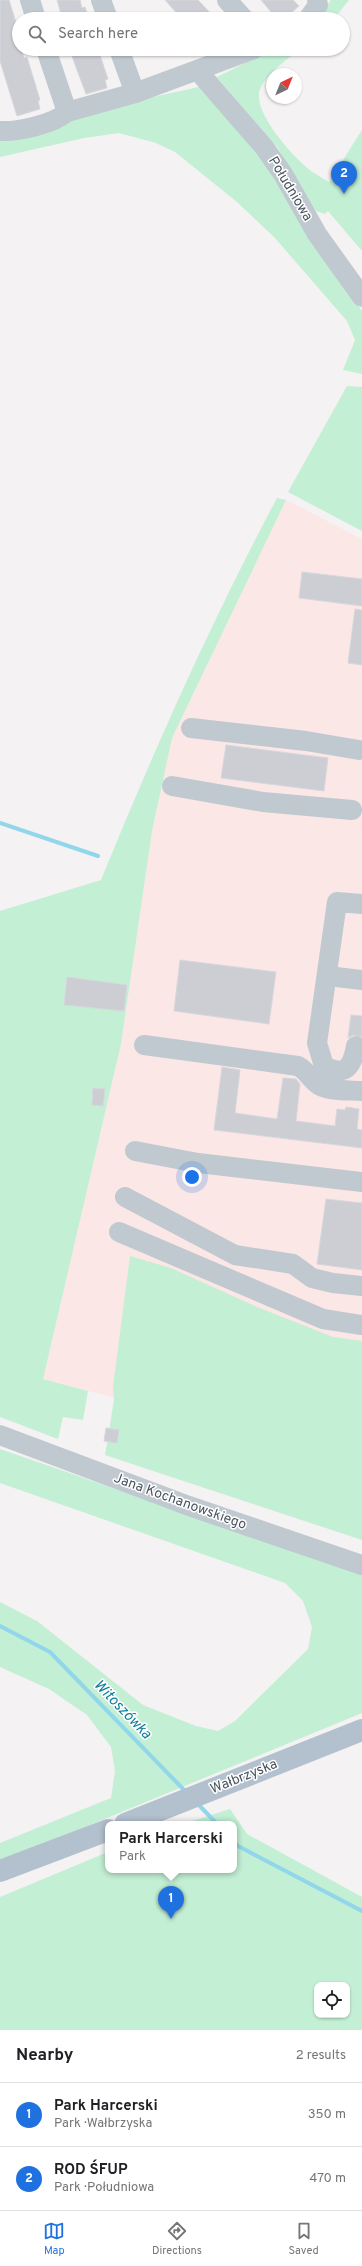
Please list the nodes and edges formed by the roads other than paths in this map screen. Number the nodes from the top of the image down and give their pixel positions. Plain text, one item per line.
1 (30, 0) edge
2 (101, 0) edge
3 (227, 0) edge
4 (317, 0) edge
5 (34, 12) edge
6 (105, 12) edge
7 (238, 12) edge
8 (313, 12) edge
9 (48, 56) edge
10 (122, 56) edge
11 (242, 56) edge
12 (205, 78) junction
13 (135, 93) junction
14 (67, 112) junction
15 (0, 131) edge
16 (362, 297) edge
17 (191, 728) dead end
18 (359, 750) dead end
19 (172, 786) dead end
20 (352, 810) dead end
21 (362, 904) edge
22 (328, 976) junction
23 (362, 980) edge
24 (144, 1045) dead end
25 (356, 1046) dead end
26 (362, 1091) edge
27 (135, 1151) dead end
28 (362, 1182) edge
29 (125, 1197) dead end
30 (119, 1232) dead end
31 (362, 1286) edge
32 (362, 1325) edge
33 (0, 1436) edge
34 (362, 1565) edge
35 (362, 1730) edge
36 (133, 1821) edge
37 (105, 1831) edge
38 (0, 1871) edge

1 - 5 street
2 - 6 street
3 - 7 street
4 - 8 street
9 - 14 street
10 - 13 street
11 - 12 street
12 - 13 street
12 - 16 street, Południowa
13 - 14 street
14 - 15 street
17 - 18 street
19 - 20 street
21 - 22 street
22 - 23 street
22 - 25 street
24 - 26 street
27 - 28 street
29 - 31 street
30 - 32 street
33 - 34 street, Jana Kochanowskiego
35 - 36 main road, Wałbrzyska
37 - 38 main road

